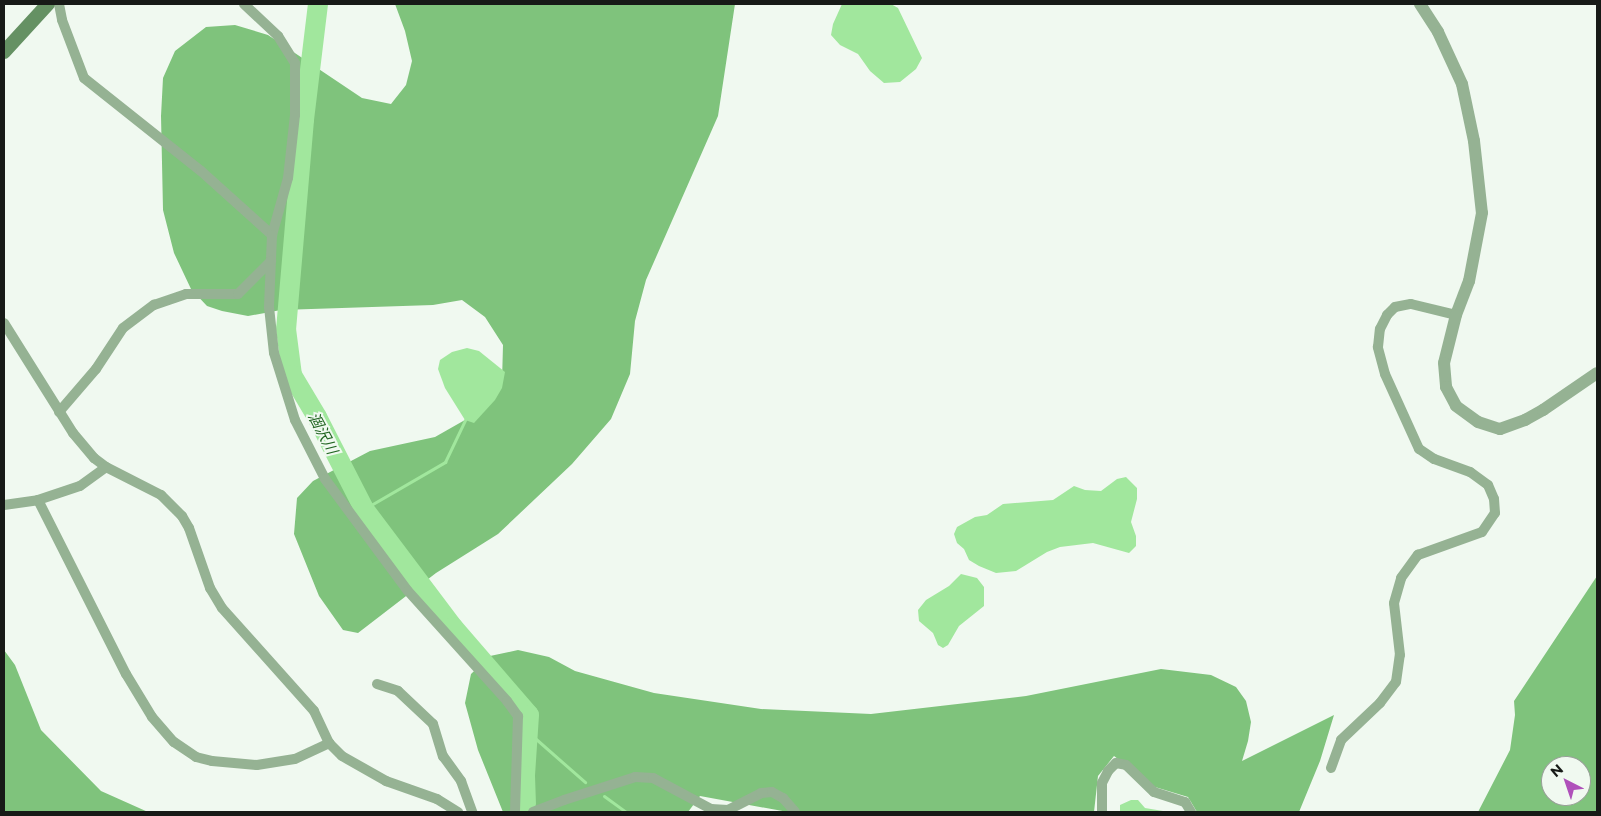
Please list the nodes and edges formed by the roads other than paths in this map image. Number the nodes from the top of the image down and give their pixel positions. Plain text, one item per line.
1 (48, 4) edge
2 (60, 4) edge
3 (244, 4) edge
4 (1420, 4) edge
5 (4, 52) edge
6 (272, 235) junction
7 (271, 261) junction
8 (1456, 315) junction
9 (4, 322) edge
10 (1597, 373) edge
11 (59, 412) junction
12 (106, 467) junction
13 (38, 500) junction
14 (4, 505) edge
15 (377, 684) dead end
16 (329, 743) junction
17 (1332, 768) dead end
18 (458, 812) edge
19 (472, 812) edge
20 (515, 812) edge
21 (533, 812) edge
22 (795, 812) edge
23 (1102, 812) edge
24 (1191, 812) edge

1 - 5 main road
2 - 6 street
3 - 6 street
4 - 8 street
6 - 7 street
7 - 11 street
7 - 20 street
8 - 10 street
8 - 17 street
9 - 11 street
11 - 12 street
12 - 13 street
12 - 16 street
13 - 14 street
13 - 16 street
15 - 19 street
16 - 18 street
21 - 22 street
23 - 24 street

